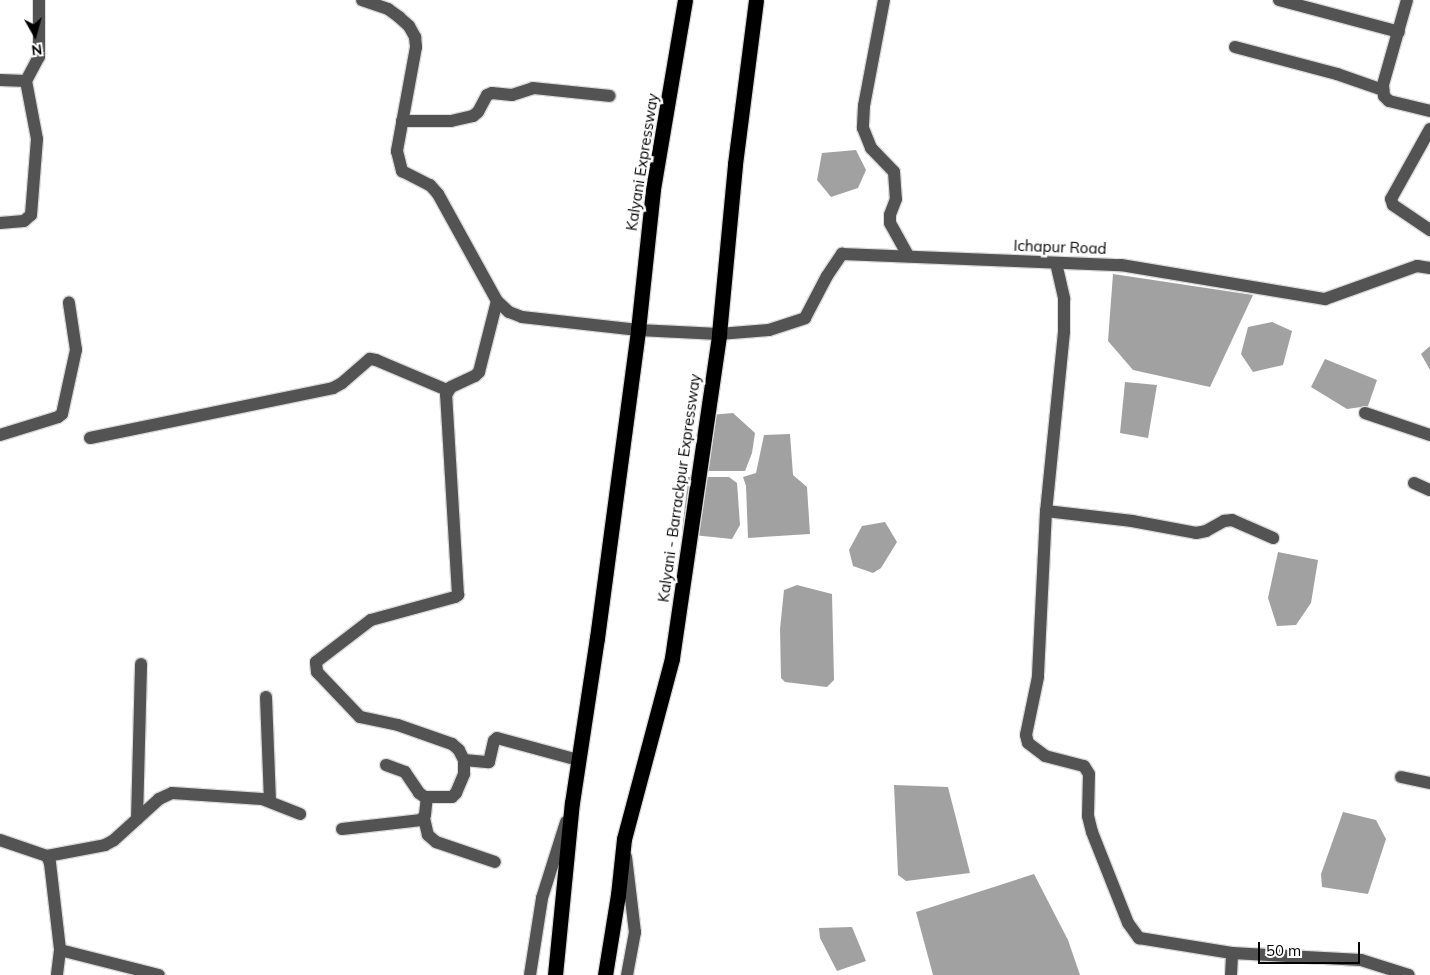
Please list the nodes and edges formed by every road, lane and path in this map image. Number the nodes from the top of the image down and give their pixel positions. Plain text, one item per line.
1 (39, 0) edge
2 (362, 0) edge
3 (685, 0) edge
4 (756, 0) edge
5 (884, 0) edge
6 (1279, 0) edge
7 (1407, 0) edge
8 (1399, 32) junction
9 (1235, 47) dead end
10 (0, 80) edge
11 (26, 81) junction
12 (1383, 90) junction
13 (610, 96) dead end
14 (1430, 111) edge
15 (402, 121) junction
16 (1430, 129) edge
17 (0, 223) edge
18 (1430, 230) edge
19 (908, 256) junction
20 (1056, 263) junction
21 (1430, 268) edge
22 (497, 301) junction
23 (69, 303) dead end
24 (638, 330) junction
25 (719, 334) junction
26 (447, 390) junction
27 (1365, 413) dead end
28 (0, 435) edge
29 (1430, 435) edge
30 (90, 438) dead end
31 (1414, 483) dead end
32 (1430, 490) edge
33 (1046, 512) junction
34 (1272, 538) dead end
35 (141, 664) dead end
36 (266, 697) dead end
37 (464, 760) junction
38 (578, 760) junction
39 (386, 765) dead end
40 (1401, 777) dead end
41 (1430, 783) edge
42 (427, 797) junction
43 (270, 802) junction
44 (572, 803) junction
45 (300, 814) dead end
46 (424, 818) junction
47 (137, 819) junction
48 (342, 829) dead end
49 (624, 839) junction
50 (0, 840) edge
51 (47, 856) junction
52 (495, 862) dead end
53 (60, 950) junction
54 (1232, 953) junction
55 (154, 974) edge
56 (57, 975) edge
57 (530, 975) edge
58 (555, 975) edge
59 (605, 975) edge
60 (627, 975) edge
61 (1231, 975) edge
62 (1410, 975) edge

1 - 11 street
2 - 15 street
3 - 24 highway, Kalyani Expressway
4 - 25 highway, Kalyani - Barrackpur Expressway
5 - 19 street
6 - 8 street
7 - 8 street
8 - 12 street
9 - 12 street
10 - 11 street
11 - 17 street
12 - 14 street
13 - 15 street
15 - 22 street
16 - 18 street
19 - 20 street, Ichapur Road
19 - 25 street, Ichapur Road
20 - 21 street, Ichapur Road
20 - 33 street
22 - 24 street
22 - 26 street
23 - 28 street
24 - 25 street
24 - 38 highway
25 - 49 highway, Kalyani - Barrackpur Expressway
26 - 30 street
26 - 37 street
27 - 29 street
31 - 32 street
33 - 34 street
33 - 54 street
35 - 47 street
36 - 43 street
37 - 38 street
37 - 42 street
38 - 44 highway
39 - 42 street
40 - 41 street
42 - 46 street
43 - 45 street
43 - 47 street
44 - 57 street
44 - 58 highway
46 - 48 street
46 - 52 street
47 - 51 street
49 - 59 highway, Kalyani - Barrackpur Expressway
49 - 60 street
50 - 51 street
51 - 53 street
53 - 55 street
53 - 56 street
54 - 61 street
54 - 62 street

